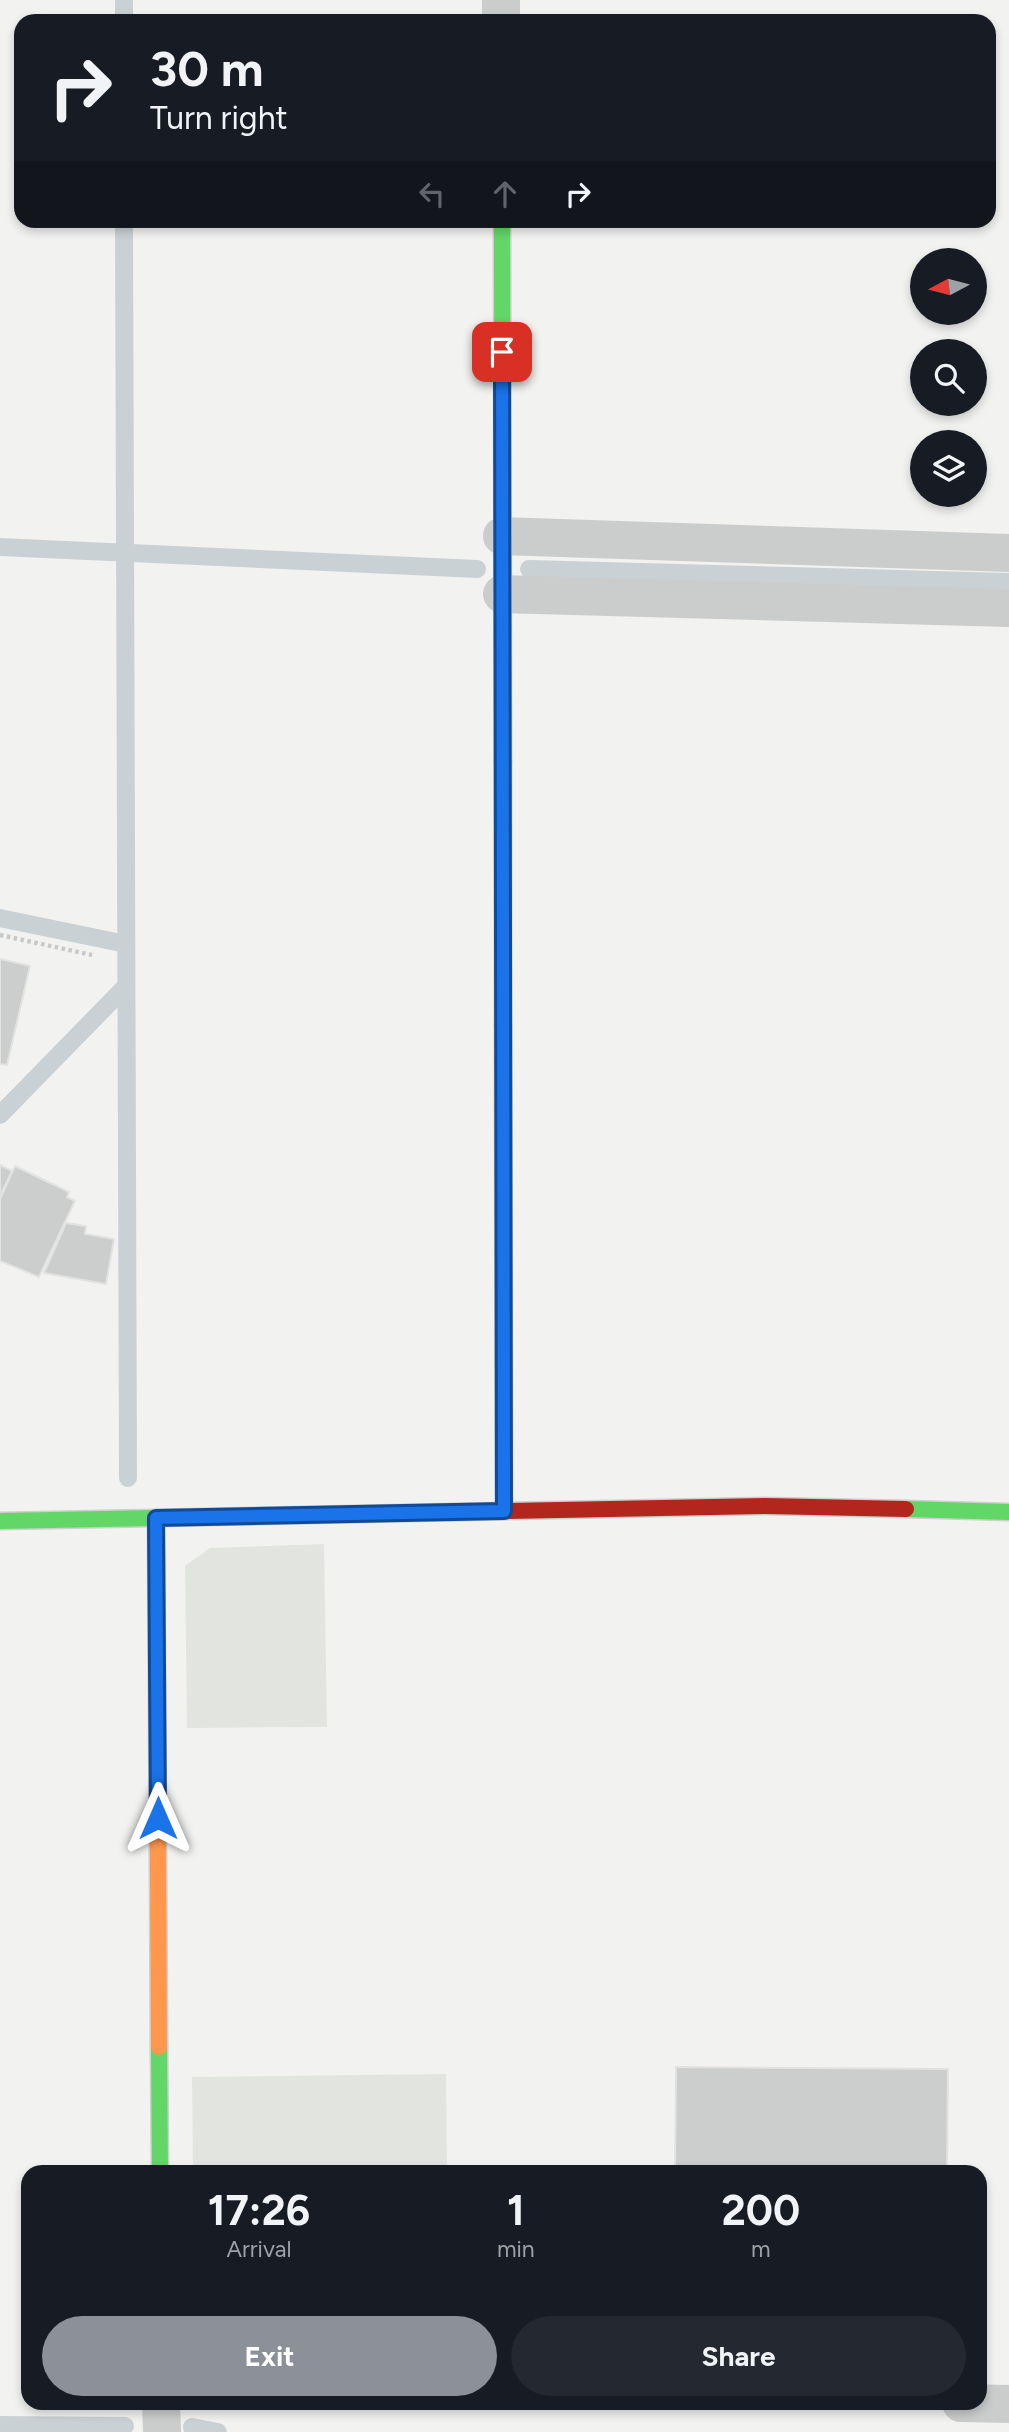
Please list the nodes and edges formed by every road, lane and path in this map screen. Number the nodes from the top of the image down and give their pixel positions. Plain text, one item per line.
1 (502, 228) edge
2 (502, 536) junction
3 (1009, 553) edge
4 (502, 594) junction
5 (1009, 608) edge
6 (0, 935) edge
7 (92, 954) dead end
8 (504, 1511) junction
9 (1009, 1512) edge
10 (156, 1518) junction
11 (0, 1521) edge
12 (160, 2165) edge
13 (987, 2404) edge
14 (1009, 2404) edge
15 (161, 2410) edge
16 (162, 2432) edge

1 - 2 street
2 - 3 street
2 - 4 street
4 - 5 street
4 - 8 street
6 - 7 path
8 - 9 street
8 - 10 street
10 - 11 street
10 - 12 street
13 - 14 street
15 - 16 street

